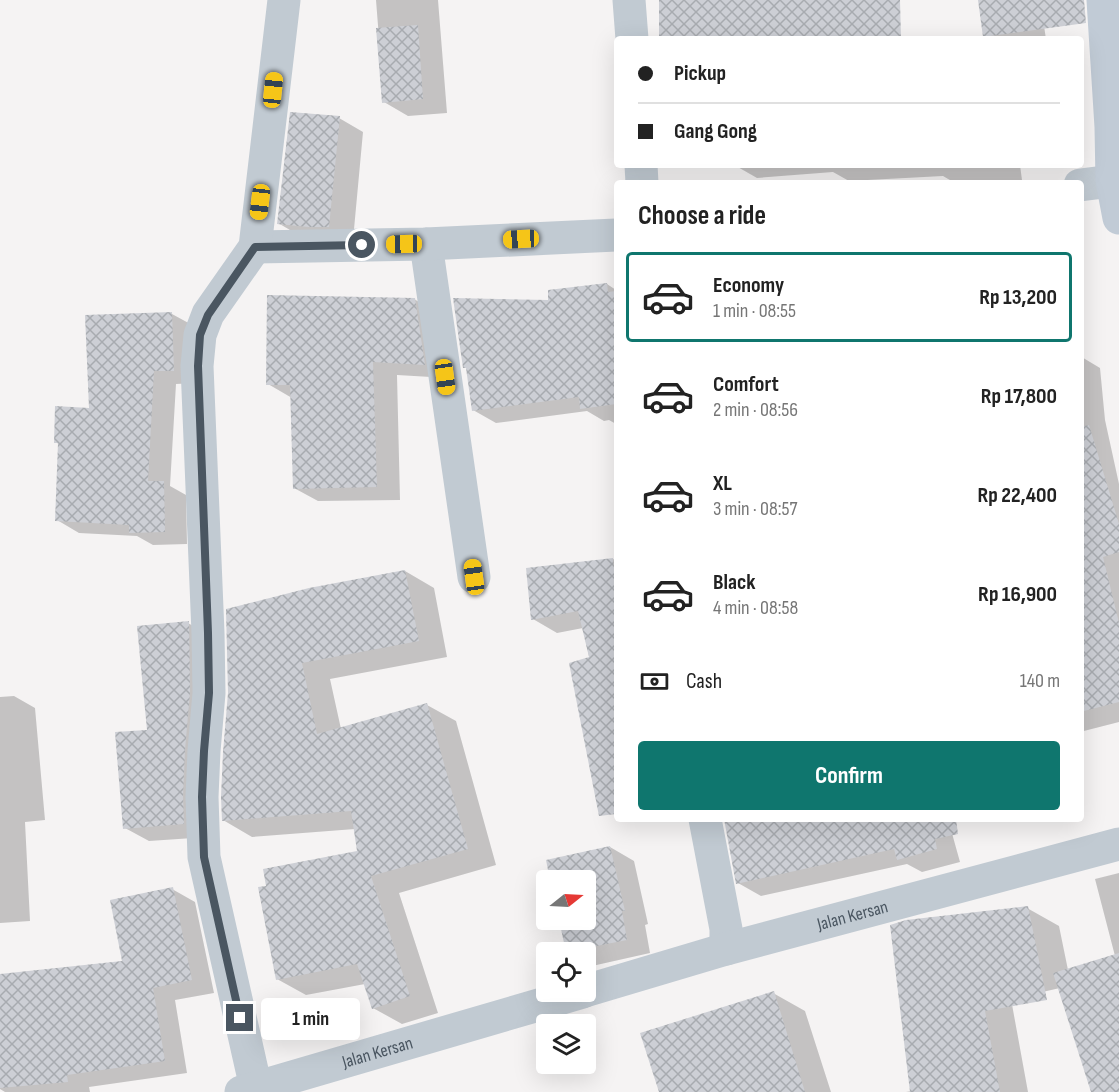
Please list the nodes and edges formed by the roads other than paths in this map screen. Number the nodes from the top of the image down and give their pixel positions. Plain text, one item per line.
1 (284, 0) edge
2 (629, 0) edge
3 (1103, 0) edge
4 (632, 36) edge
5 (1115, 127) edge
6 (1112, 181) junction
7 (1084, 184) edge
8 (1119, 218) edge
9 (614, 235) edge
10 (426, 244) junction
11 (255, 247) junction
12 (474, 577) dead end
13 (706, 822) edge
14 (1119, 844) edge
15 (726, 949) junction
16 (596, 987) edge
17 (547, 1002) edge
18 (248, 1090) edge

1 - 11 street
2 - 4 street
3 - 5 street
5 - 6 street
6 - 7 street
6 - 8 street
9 - 10 street
10 - 11 street
10 - 12 street
11 - 18 street
13 - 15 street
14 - 15 street, Jalan Kersan
15 - 16 street, Jalan Kersan
17 - 18 street, Jalan Kersan

